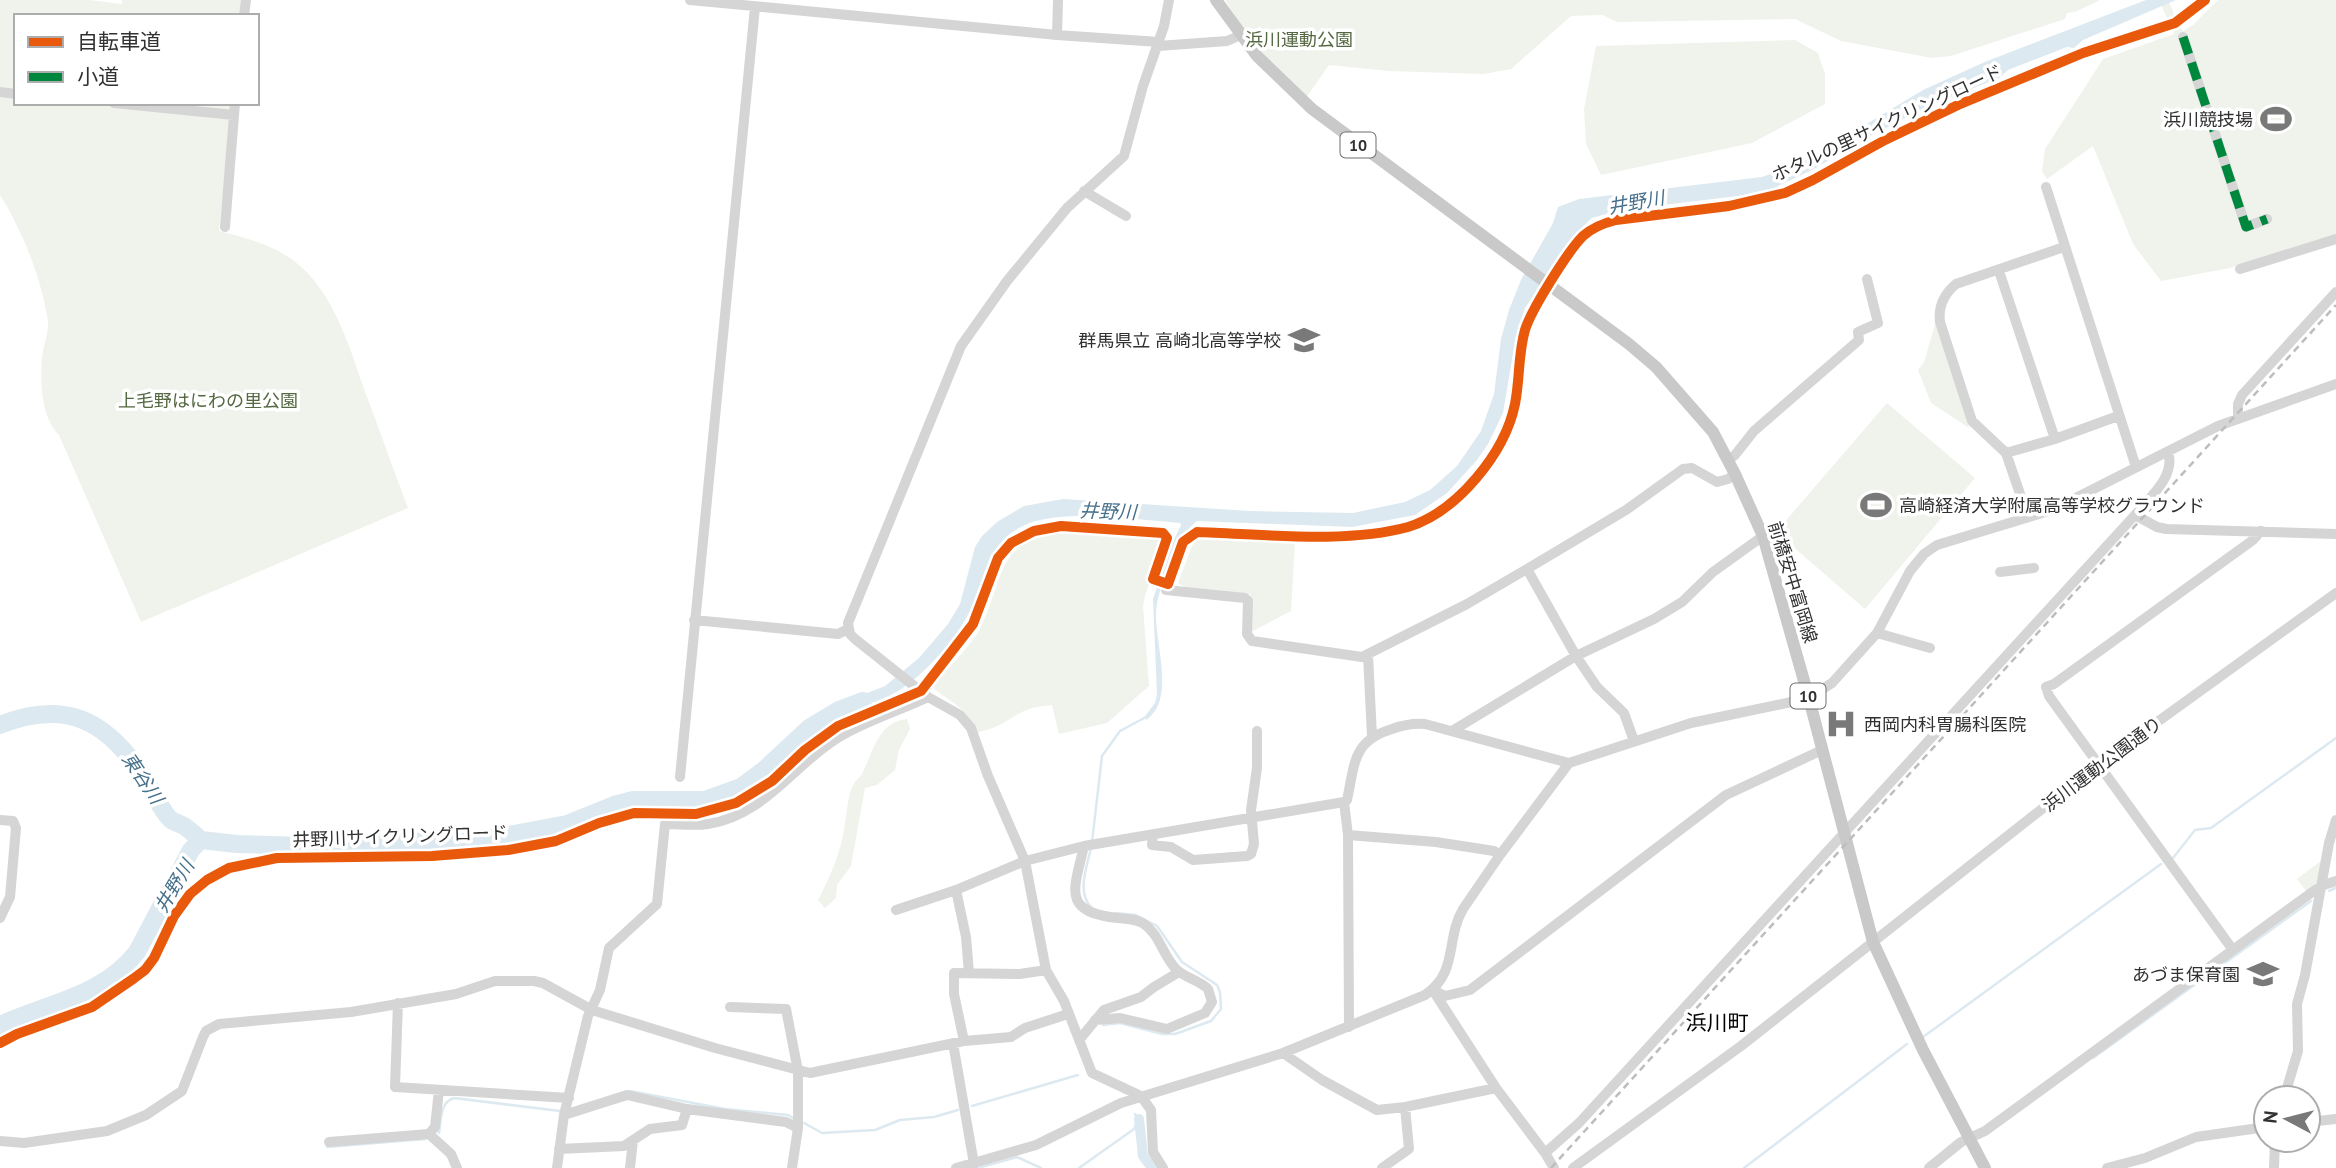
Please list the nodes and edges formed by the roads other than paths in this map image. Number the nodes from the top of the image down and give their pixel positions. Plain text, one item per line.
1 (690, 0) edge
2 (1059, 0) edge
3 (1169, 0) edge
4 (1216, 0) edge
5 (755, 7) junction
6 (1057, 35) junction
7 (1241, 35) junction
8 (2183, 37) dead end
9 (1158, 44) junction
10 (134, 105) edge
11 (235, 105) edge
12 (234, 115) junction
13 (2046, 187) dead end
14 (1084, 191) junction
15 (1126, 216) dead end
16 (2266, 219) dead end
17 (225, 227) dead end
18 (2336, 239) edge
19 (2064, 247) junction
20 (2240, 269) dead end
21 (1999, 271) junction
22 (1867, 279) dead end
23 (2336, 292) edge
24 (2336, 384) edge
25 (2118, 416) junction
26 (2238, 417) junction
27 (2054, 439) junction
28 (2168, 452) junction
29 (2006, 453) junction
30 (1728, 460) junction
31 (2136, 467) junction
32 (1735, 474) junction
33 (2135, 514) junction
34 (2028, 517) junction
35 (2261, 531) junction
36 (2336, 534) edge
37 (1763, 536) junction
38 (2034, 568) dead end
39 (1527, 569) junction
40 (2000, 572) dead end
41 (1166, 586) dead end
42 (2336, 593) edge
43 (694, 620) junction
44 (848, 629) junction
45 (1877, 633) junction
46 (1930, 648) dead end
47 (1368, 654) junction
48 (1576, 656) junction
49 (1808, 695) junction
50 (928, 697) junction
51 (1257, 731) dead end
52 (1452, 731) junction
53 (1372, 736) junction
54 (1634, 741) junction
55 (1822, 750) junction
56 (1569, 763) junction
57 (2099, 764) junction
58 (680, 778) dead end
59 (1345, 802) junction
60 (1252, 817) junction
61 (0, 820) edge
62 (2336, 820) edge
63 (1844, 834) junction
64 (1153, 835) junction
65 (1348, 835) junction
66 (1085, 846) junction
67 (1500, 855) junction
68 (1025, 861) junction
69 (2336, 881) edge
70 (2321, 886) junction
71 (956, 890) junction
72 (897, 909) dead end
73 (0, 918) edge
74 (1873, 942) junction
75 (2232, 950) junction
76 (1046, 970) junction
77 (1179, 972) junction
78 (969, 973) junction
79 (1433, 990) junction
80 (398, 1003) junction
81 (730, 1007) dead end
82 (592, 1010) junction
83 (1068, 1014) junction
84 (1095, 1020) junction
85 (1349, 1027) junction
86 (1079, 1040) junction
87 (958, 1042) junction
88 (1283, 1053) junction
89 (798, 1071) junction
90 (2288, 1084) edge
91 (1496, 1088) junction
92 (439, 1090) junction
93 (1141, 1096) junction
94 (569, 1098) junction
95 (1405, 1107) junction
96 (687, 1110) junction
97 (564, 1115) junction
98 (798, 1128) junction
99 (2252, 1130) edge
100 (429, 1134) junction
101 (1969, 1139) junction
102 (633, 1140) junction
103 (0, 1141) edge
104 (329, 1142) dead end
105 (559, 1149) junction
106 (1545, 1153) junction
107 (974, 1164) junction
108 (457, 1168) edge
109 (557, 1168) edge
110 (630, 1168) edge
111 (792, 1168) edge
112 (956, 1168) edge
113 (1163, 1168) edge
114 (1382, 1168) edge
115 (1554, 1168) edge
116 (1573, 1168) edge
117 (1929, 1168) edge
118 (1985, 1168) edge
119 (2107, 1168) edge

1 - 5 street
2 - 6 street
3 - 9 street
4 - 7 main road, 前橋安中富岡線 / 10
5 - 6 street
5 - 43 street
6 - 9 street
7 - 9 street
7 - 30 main road, 前橋安中富岡線 / 10
8 - 16 street
9 - 14 street
10 - 12 street
11 - 12 street
12 - 17 street
13 - 19 street
14 - 15 street
14 - 44 street
18 - 20 street
19 - 21 street
19 - 25 street
21 - 27 street
21 - 29 street
22 - 30 street
23 - 26 street
24 - 26 street
25 - 27 street
25 - 31 street
26 - 28 street
27 - 29 street
28 - 31 street
28 - 33 street
29 - 34 street
30 - 32 main road, 前橋安中富岡線 / 10
31 - 34 street
32 - 37 main road, 前橋安中富岡線 / 10
32 - 39 street
33 - 35 street
33 - 63 street
34 - 45 street
35 - 36 street
35 - 57 street
37 - 48 street
37 - 49 main road, 前橋安中富岡線 / 10
38 - 40 street
39 - 47 street
39 - 48 street
41 - 47 street
42 - 57 street, 浜川運動公園通り
43 - 44 street
43 - 58 street
44 - 50 street
45 - 46 street
45 - 49 street
47 - 53 street
48 - 52 street
48 - 54 street
49 - 54 street
49 - 55 main road, 前橋安中富岡線 / 10
50 - 68 street
50 - 82 street
51 - 60 street
52 - 53 street
52 - 56 street
53 - 59 street
54 - 56 street
55 - 63 main road, 前橋安中富岡線 / 10
55 - 79 street
56 - 67 street
57 - 74 street, 浜川運動公園通り
57 - 75 street
59 - 60 street
59 - 65 street
60 - 64 street
60 - 64 street
61 - 73 street
62 - 70 street
63 - 74 main road, 前橋安中富岡線 / 10
63 - 106 street
64 - 66 street
65 - 67 street
65 - 85 street
66 - 68 street
66 - 77 street
67 - 79 street
68 - 71 street
68 - 76 street
69 - 70 street
70 - 75 street
70 - 90 street
71 - 72 street
71 - 78 street
74 - 101 main road, 前橋安中富岡線 / 10
74 - 116 street, 浜川運動公園通り
75 - 101 street
76 - 78 street
76 - 83 street
77 - 84 street
77 - 84 street
78 - 87 street
79 - 85 street
79 - 91 street
80 - 82 street
80 - 92 street
80 - 103 street
81 - 89 street
82 - 89 street
82 - 94 street
83 - 86 street
83 - 87 street
84 - 86 street
85 - 88 street
86 - 93 street
87 - 89 street
87 - 107 street
88 - 93 street
88 - 95 street
89 - 98 street
91 - 95 street
91 - 106 street
92 - 94 street
92 - 100 street
93 - 107 street
93 - 113 street
94 - 97 street
95 - 114 street
96 - 97 street
96 - 98 street
96 - 102 street
97 - 105 street
98 - 111 street
99 - 119 street
100 - 104 street
100 - 108 street
101 - 117 street
101 - 118 main road, 前橋安中富岡線 / 10
102 - 105 street
102 - 110 street
105 - 109 street
106 - 115 street
107 - 112 street

